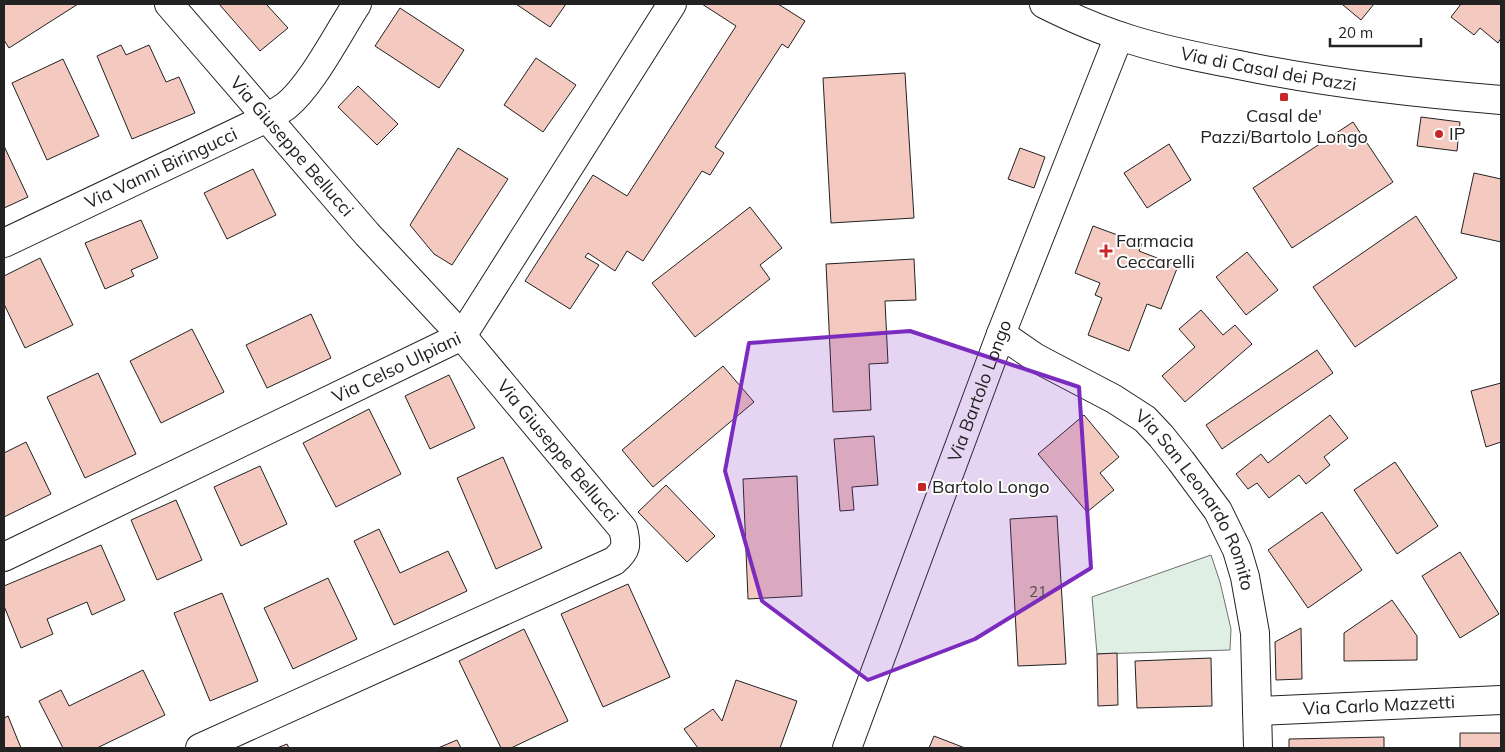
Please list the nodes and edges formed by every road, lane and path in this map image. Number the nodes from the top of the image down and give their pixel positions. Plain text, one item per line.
1 (169, 4) edge
2 (356, 4) edge
3 (672, 4) edge
4 (1044, 4) edge
5 (1119, 36) junction
6 (1501, 100) edge
7 (266, 118) junction
8 (4, 243) edge
9 (1001, 334) junction
10 (462, 336) junction
11 (4, 557) edge
12 (1501, 700) edge
13 (1256, 710) junction
14 (200, 748) edge
15 (847, 748) edge
16 (1258, 748) edge

1 - 7 street, Via Giuseppe Bellucci
2 - 7 street, Via Vanni Biringucci
3 - 10 street, Via Celso Ulpiani
4 - 5 street, Via di Casal dei Pazzi
5 - 6 street, Via di Casal dei Pazzi
5 - 9 street, Via Bartolo Longo
7 - 8 street, Via Vanni Biringucci
7 - 10 street, Via Giuseppe Bellucci
9 - 13 street, Via San Leonardo Romito
9 - 15 street, Via Bartolo Longo
10 - 11 street, Via Celso Ulpiani
10 - 14 street, Via Giuseppe Bellucci
12 - 13 street, Via Carlo Mazzetti
13 - 16 street, Via San Leonardo Romito

